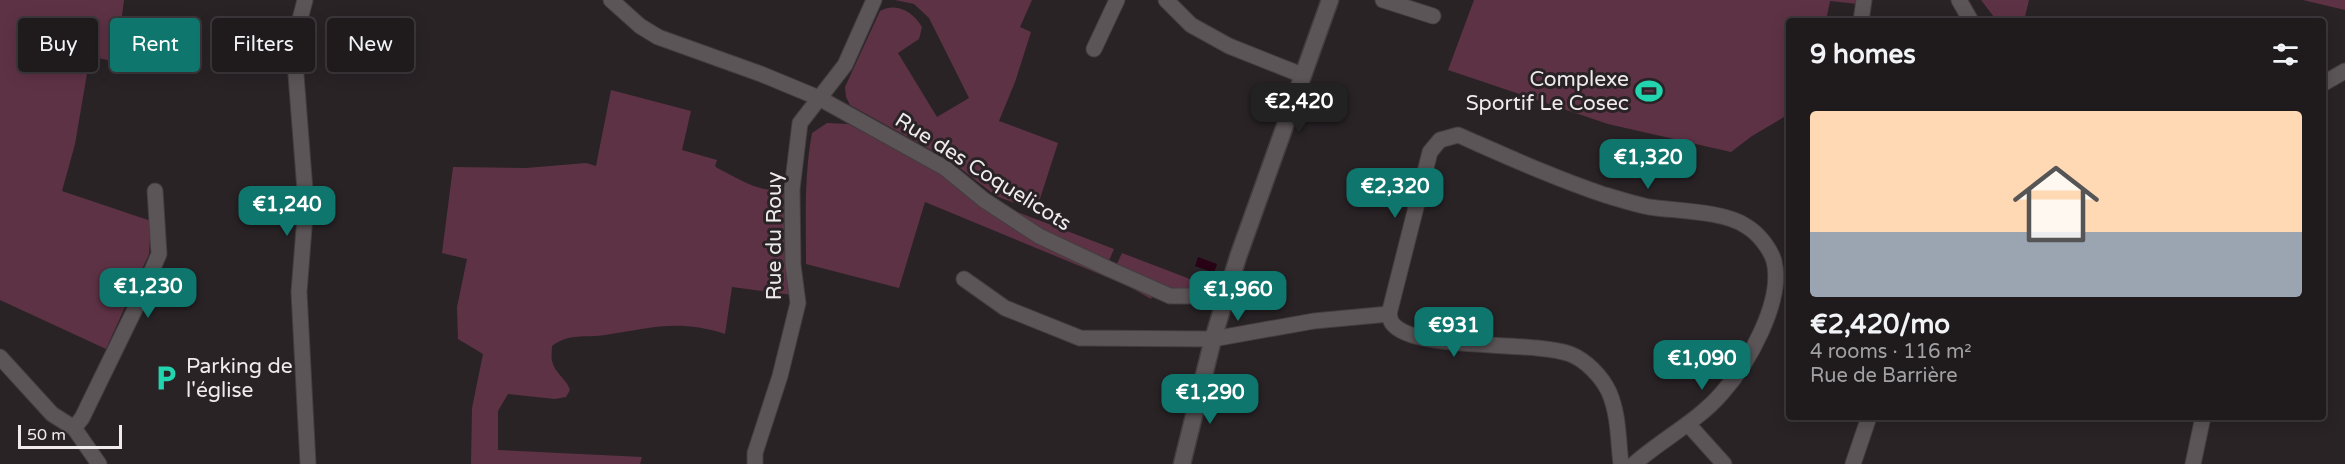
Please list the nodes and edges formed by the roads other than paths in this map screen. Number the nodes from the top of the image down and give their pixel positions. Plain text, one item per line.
1 (305, 0) edge
2 (611, 0) edge
3 (874, 0) edge
4 (1117, 0) edge
5 (1167, 0) edge
6 (1330, 0) edge
7 (1383, 0) edge
8 (1864, 0) edge
9 (1959, 0) edge
10 (1433, 16) dead end
11 (1861, 18) edge
12 (1969, 18) edge
13 (1094, 49) dead end
14 (2345, 71) edge
15 (1302, 75) junction
16 (2326, 82) edge
17 (819, 98) junction
18 (155, 191) dead end
19 (964, 279) dead end
20 (1229, 289) junction
21 (1389, 314) junction
22 (1213, 339) junction
23 (0, 357) edge
24 (1868, 420) edge
25 (2202, 420) edge
26 (1688, 423) junction
27 (74, 429) junction
28 (99, 464) edge
29 (308, 464) edge
30 (755, 464) edge
31 (1182, 464) edge
32 (1621, 464) edge
33 (1634, 464) edge
34 (1724, 464) edge
35 (1853, 464) edge
36 (2193, 464) edge

1 - 29 street
2 - 17 street
3 - 17 street, Rue du Rouy
4 - 13 street
5 - 15 street
6 - 15 street
7 - 10 street
8 - 11 street
9 - 12 street
14 - 16 street
15 - 20 street
17 - 20 street, Rue des Coquelicots
17 - 30 street, Rue du Rouy
18 - 27 street
19 - 22 street
20 - 22 street
21 - 22 street
21 - 26 street
21 - 32 street
22 - 31 street
23 - 27 street
24 - 35 street
25 - 36 street
26 - 33 street
26 - 34 street
27 - 28 street

